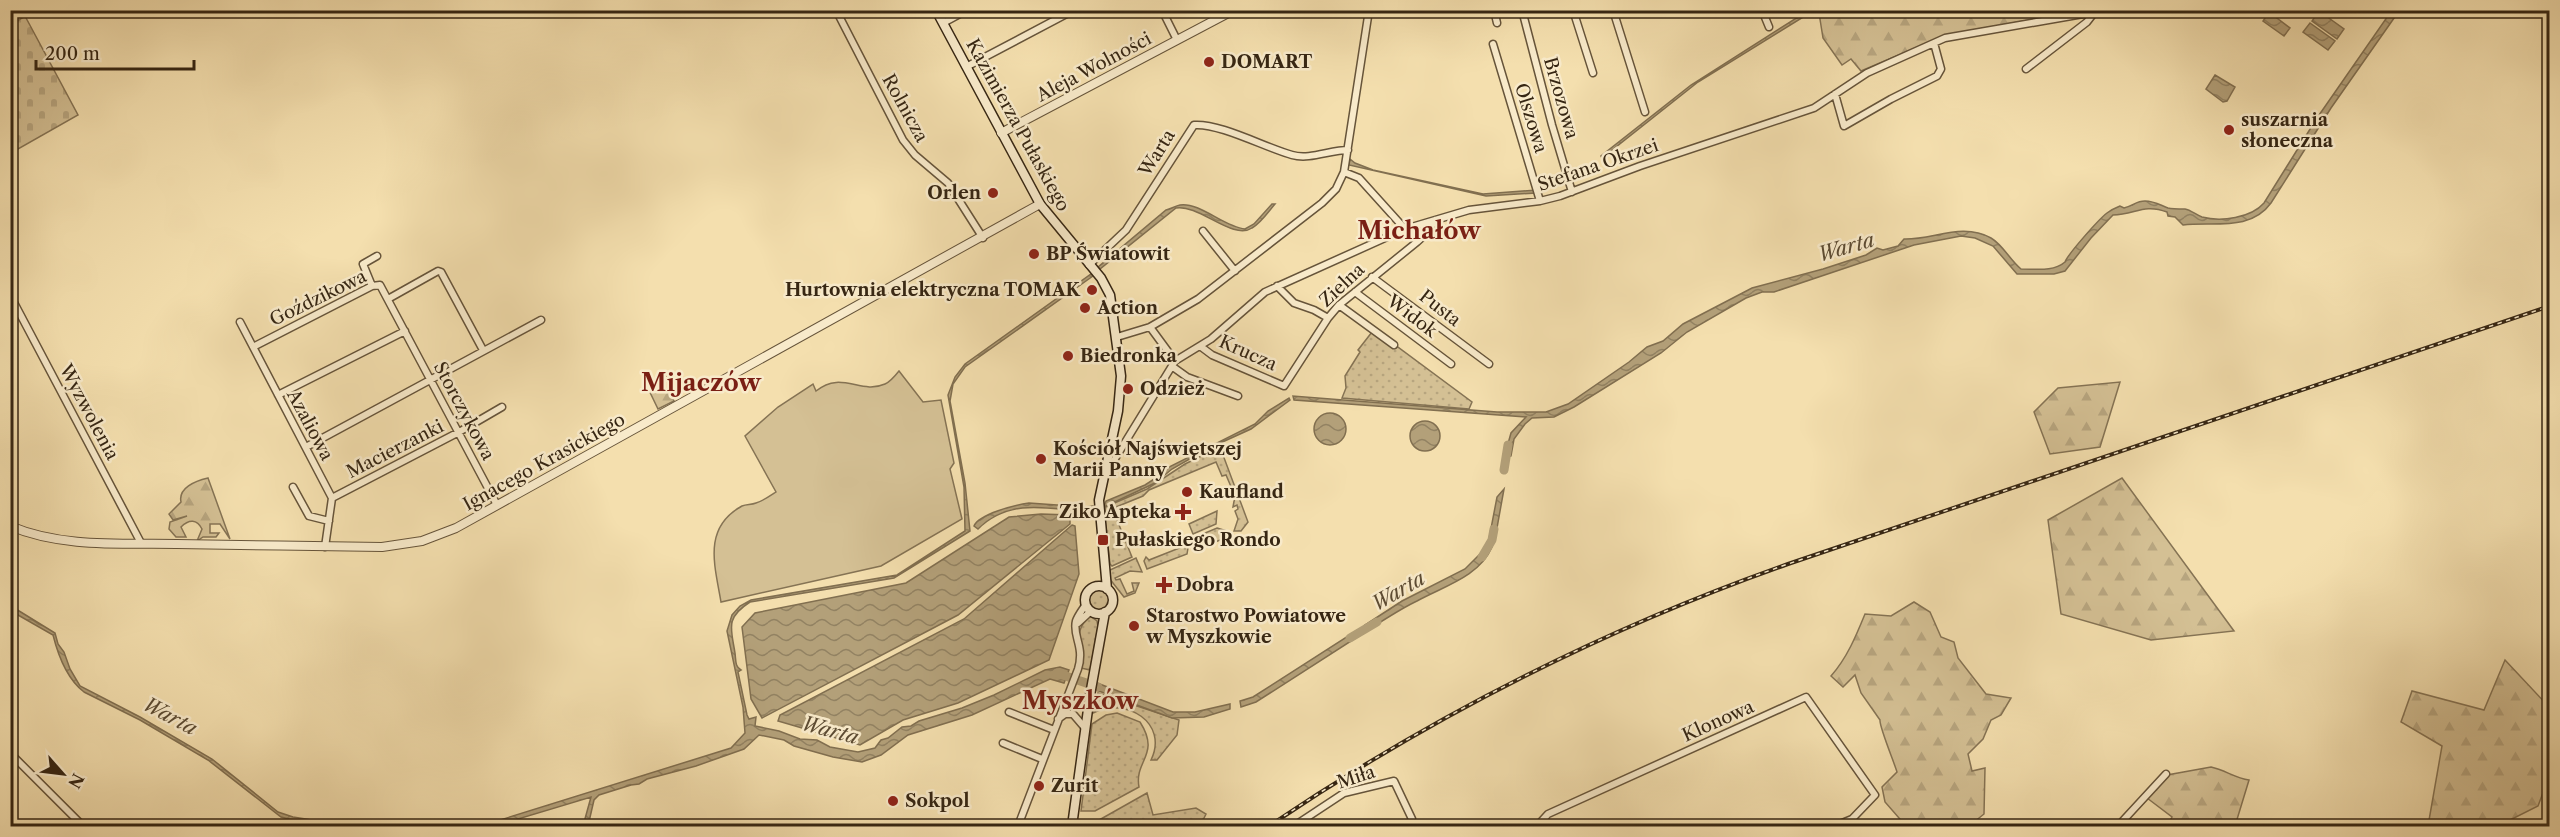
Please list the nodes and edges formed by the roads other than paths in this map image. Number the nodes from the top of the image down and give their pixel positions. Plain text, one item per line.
1 (836, 10) edge
2 (936, 10) edge
3 (967, 10) edge
4 (1074, 10) edge
5 (1162, 10) edge
6 (1234, 10) edge
7 (1369, 10) edge
8 (1494, 10) edge
9 (1522, 10) edge
10 (1573, 10) edge
11 (1613, 10) edge
12 (1762, 10) edge
13 (2106, 10) edge
14 (2094, 13) junction
15 (943, 23) junction
16 (1497, 23) dead end
17 (1769, 27) dead end
18 (1177, 40) junction
19 (1934, 43) junction
20 (1492, 44) dead end
21 (966, 67) junction
22 (2026, 69) dead end
23 (1593, 73) dead end
24 (1835, 94) junction
25 (1645, 112) dead end
26 (1001, 133) junction
27 (1348, 150) junction
28 (1345, 169) junction
29 (1571, 189) junction
30 (1539, 199) junction
31 (1041, 204) junction
32 (1435, 220) junction
33 (1405, 229) junction
34 (1203, 231) dead end
35 (983, 237) junction
36 (377, 256) dead end
37 (1089, 265) junction
38 (1235, 271) junction
39 (1372, 277) junction
40 (372, 286) junction
41 (1277, 286) junction
42 (1355, 292) junction
43 (10, 295) edge
44 (388, 299) junction
45 (1340, 305) junction
46 (1328, 318) junction
47 (540, 320) dead end
48 (240, 322) dead end
49 (1150, 327) junction
50 (405, 331) junction
51 (1117, 337) junction
52 (1394, 345) dead end
53 (1200, 346) junction
54 (254, 347) junction
55 (483, 350) junction
56 (1174, 364) junction
57 (1451, 364) dead end
58 (1489, 364) dead end
59 (431, 381) junction
60 (1284, 386) joint
61 (278, 396) junction
62 (1238, 396) dead end
63 (502, 407) dead end
64 (459, 432) junction
65 (306, 447) junction
66 (1104, 476) junction
67 (293, 487) dead end
68 (332, 498) junction
69 (497, 505) junction
70 (329, 521) junction
71 (10, 526) edge
72 (141, 543) junction
73 (325, 547) junction
74 (1104, 561) junction
75 (1096, 586) junction
76 (1107, 588) junction
77 (1094, 610) junction
78 (1009, 712) dead end
79 (1058, 720) junction
80 (1085, 728) junction
81 (1054, 730) junction
82 (1003, 743) dead end
83 (10, 753) edge
84 (1042, 759) junction
85 (2166, 774) dead end
86 (1412, 819) dead end
87 (1852, 819) junction
88 (1072, 825) edge
89 (83, 826) edge
90 (1018, 826) edge
91 (1294, 826) edge
92 (1537, 826) edge
93 (1835, 826) edge
94 (1857, 826) edge
95 (2118, 826) edge

1 - 35 street, Rolnicza
2 - 15 main road, Kazimierza Pułaskiego
3 - 15 street
4 - 21 street
5 - 18 street
6 - 18 street, Aleja Wolności
7 - 27 street
8 - 16 street
9 - 29 street, Brzozowa
10 - 23 street
11 - 25 street
12 - 17 street
13 - 14 street, Stefana Okrzei
14 - 19 street, Stefana Okrzei
14 - 22 street
15 - 21 main road, Kazimierza Pułaskiego
18 - 26 street, Aleja Wolności
19 - 24 street, Stefana Okrzei
19 - 24 street
20 - 30 street, Olszowa
21 - 26 main road, Kazimierza Pułaskiego
24 - 29 street, Stefana Okrzei
26 - 31 main road, Kazimierza Pułaskiego
27 - 28 street
27 - 37 street, Warta
28 - 33 street
28 - 38 street
29 - 30 street, Stefana Okrzei
30 - 32 street, Stefana Okrzei
31 - 35 street, Ignacego Krasickiego
31 - 37 main road, Kazimierza Pułaskiego
32 - 33 street, Stefana Okrzei
32 - 39 street, Zielna
33 - 41 street, Stefana Okrzei
34 - 38 street
35 - 69 street, Ignacego Krasickiego
36 - 40 street
37 - 51 main road, Kazimierza Pułaskiego
38 - 49 street
39 - 42 street, Zielna
39 - 58 street, Pusta
40 - 44 street, Goździkowa
40 - 54 street, Goździkowa
41 - 46 street
41 - 53 street, Stefana Okrzei
42 - 45 street, Zielna
42 - 57 street, Widok
43 - 72 street, Wyzwolenia
44 - 50 street, Goździkowa
44 - 55 street
45 - 46 street, Zielna
45 - 52 street
46 - 60 street, Zielna
47 - 55 street
48 - 54 street, Azaliowa
49 - 51 street
49 - 56 street
50 - 59 street, Storczykowa
50 - 61 street
51 - 66 main road, Kazimierza Pułaskiego
53 - 56 street, Stefana Okrzei
53 - 60 street, Krucza
54 - 61 street, Azaliowa
55 - 59 street
56 - 62 street
56 - 66 street, Stefana Okrzei
59 - 64 street, Storczykowa
59 - 65 street
61 - 65 street, Azaliowa
63 - 64 street, Macierzanki
64 - 68 street, Macierzanki
64 - 69 street, Storczykowa
65 - 68 street, Azaliowa
66 - 74 main road, Kazimierza Pułaskiego
67 - 70 street
68 - 70 street
69 - 73 street, Ignacego Krasickiego
70 - 73 street
71 - 72 street, Ignacego Krasickiego
72 - 73 street, Ignacego Krasickiego
74 - 75 main road, Kazimierza Pułaskiego
74 - 76 main road, Kazimierza Pułaskiego
75 - 76 main road
75 - 77 main road
76 - 77 main road
77 - 79 street
77 - 80 main road
78 - 81 street
79 - 80 street
79 - 81 street
80 - 88 main road
81 - 84 street
82 - 84 street
83 - 89 street
84 - 90 street
85 - 95 street
86 - 91 street, Miła
87 - 92 street, Klonowa
87 - 93 street
87 - 94 street

